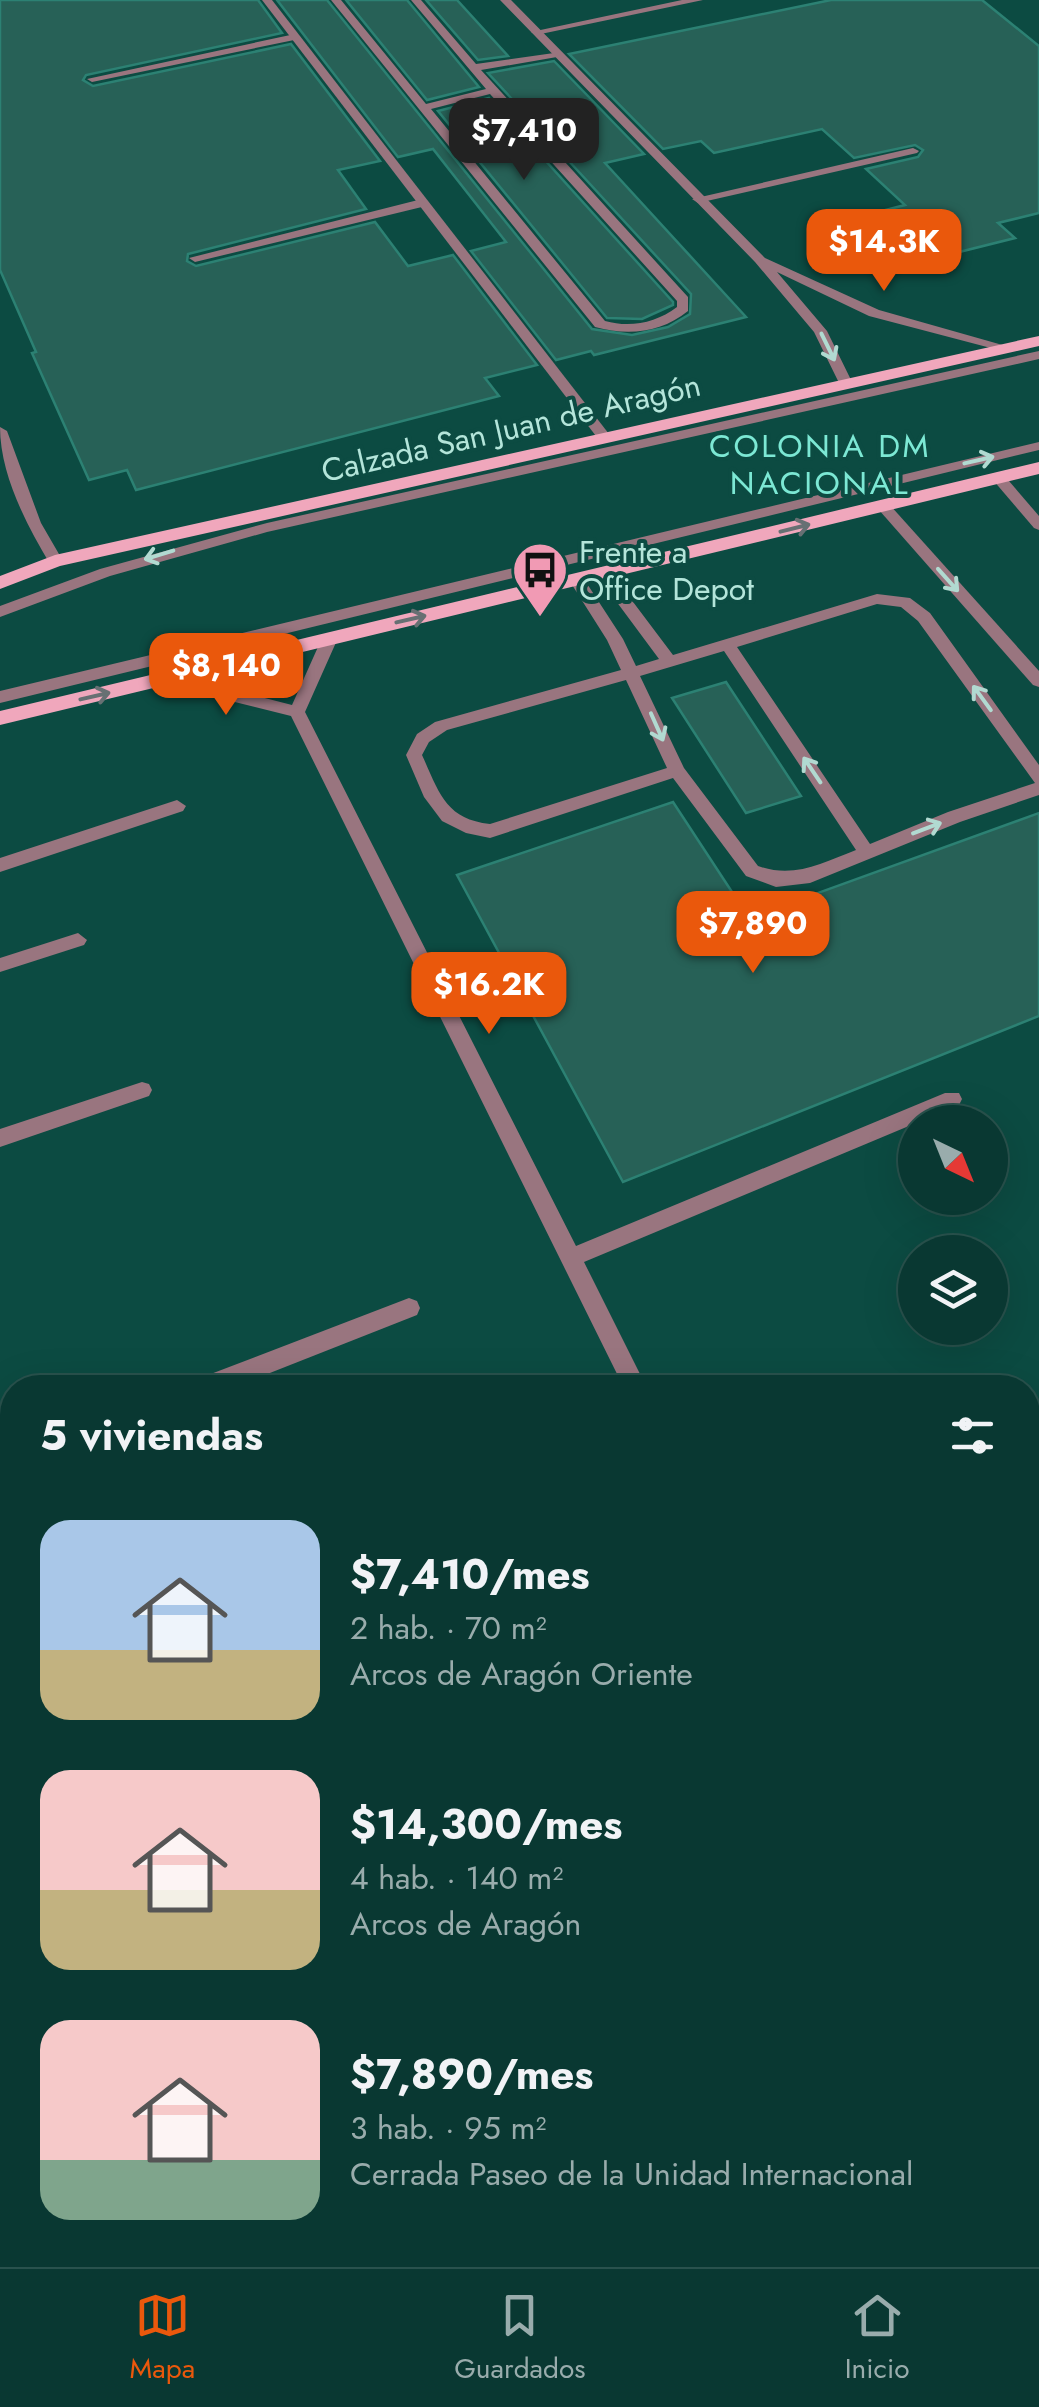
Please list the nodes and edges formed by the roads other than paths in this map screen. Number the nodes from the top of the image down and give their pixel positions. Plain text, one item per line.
1 (267, 0) edge
2 (336, 0) edge
3 (416, 0) edge
4 (505, 0) edge
5 (698, 0) edge
6 (536, 32) junction
7 (295, 37) junction
8 (557, 54) junction
9 (474, 68) junction
10 (92, 79) dead end
11 (493, 90) junction
12 (422, 108) junction
13 (913, 151) dead end
14 (698, 199) junction
15 (422, 203) junction
16 (195, 258) dead end
17 (759, 259) junction
18 (1039, 341) edge
19 (1001, 349) junction
20 (1039, 354) edge
21 (846, 384) junction
22 (0, 431) edge
23 (604, 437) junction
24 (1039, 446) edge
25 (1039, 468) edge
26 (998, 477) junction
27 (884, 506) junction
28 (1039, 525) edge
29 (56, 560) junction
30 (0, 566) edge
31 (29, 570) junction
32 (604, 574) junction
33 (577, 580) junction
34 (0, 583) edge
35 (0, 612) edge
36 (330, 638) junction
37 (727, 644) junction
38 (669, 662) junction
39 (633, 673) junction
40 (166, 679) junction
41 (1039, 681) edge
42 (0, 696) edge
43 (297, 712) junction
44 (0, 718) edge
45 (677, 771) junction
46 (1039, 778) edge
47 (1039, 788) edge
48 (177, 806) dead end
49 (866, 851) junction
50 (0, 864) edge
51 (78, 940) dead end
52 (0, 965) edge
53 (142, 1090) dead end
54 (952, 1099) dead end
55 (0, 1138) edge
56 (571, 1258) junction
57 (408, 1308) dead end
58 (235, 1375) edge
59 (630, 1375) edge

1 - 7 street
2 - 12 street
3 - 9 street
4 - 6 street
5 - 6 street
6 - 8 street
7 - 10 street
7 - 15 street
8 - 9 street
8 - 14 street
9 - 11 street
11 - 12 street
11 - 12 street
13 - 14 street
14 - 17 street
15 - 16 street
15 - 23 street
17 - 19 street
17 -> 21 street
18 - 19 main road, Calzada San Juan de Aragón
19 - 21 main road, Calzada San Juan de Aragón
20 -> 35 street
21 - 23 main road, Calzada San Juan de Aragón
22 - 29 street
23 - 29 main road, Calzada San Juan de Aragón
42 -> 24 street
25 - 26 main road
26 - 27 main road
26 - 28 street
32 -> 27 main road
27 -> 41 street
29 - 31 main road, Calzada San Juan de Aragón
30 - 31 main road
31 - 34 main road, Calzada San Juan de Aragón
32 - 33 main road
32 - 38 street
36 -> 33 main road
33 - 39 street
36 - 40 main road
36 - 43 street
37 - 38 street
46 -> 37 street
49 -> 37 street
38 - 39 street
39 -> 45 street
39 - 45 street
40 - 43 street
44 -> 40 main road
43 - 56 street
45 - 49 street
49 -> 47 street
48 - 50 street
51 - 52 street
53 - 55 street
54 - 56 street
56 - 59 street
57 - 58 street

